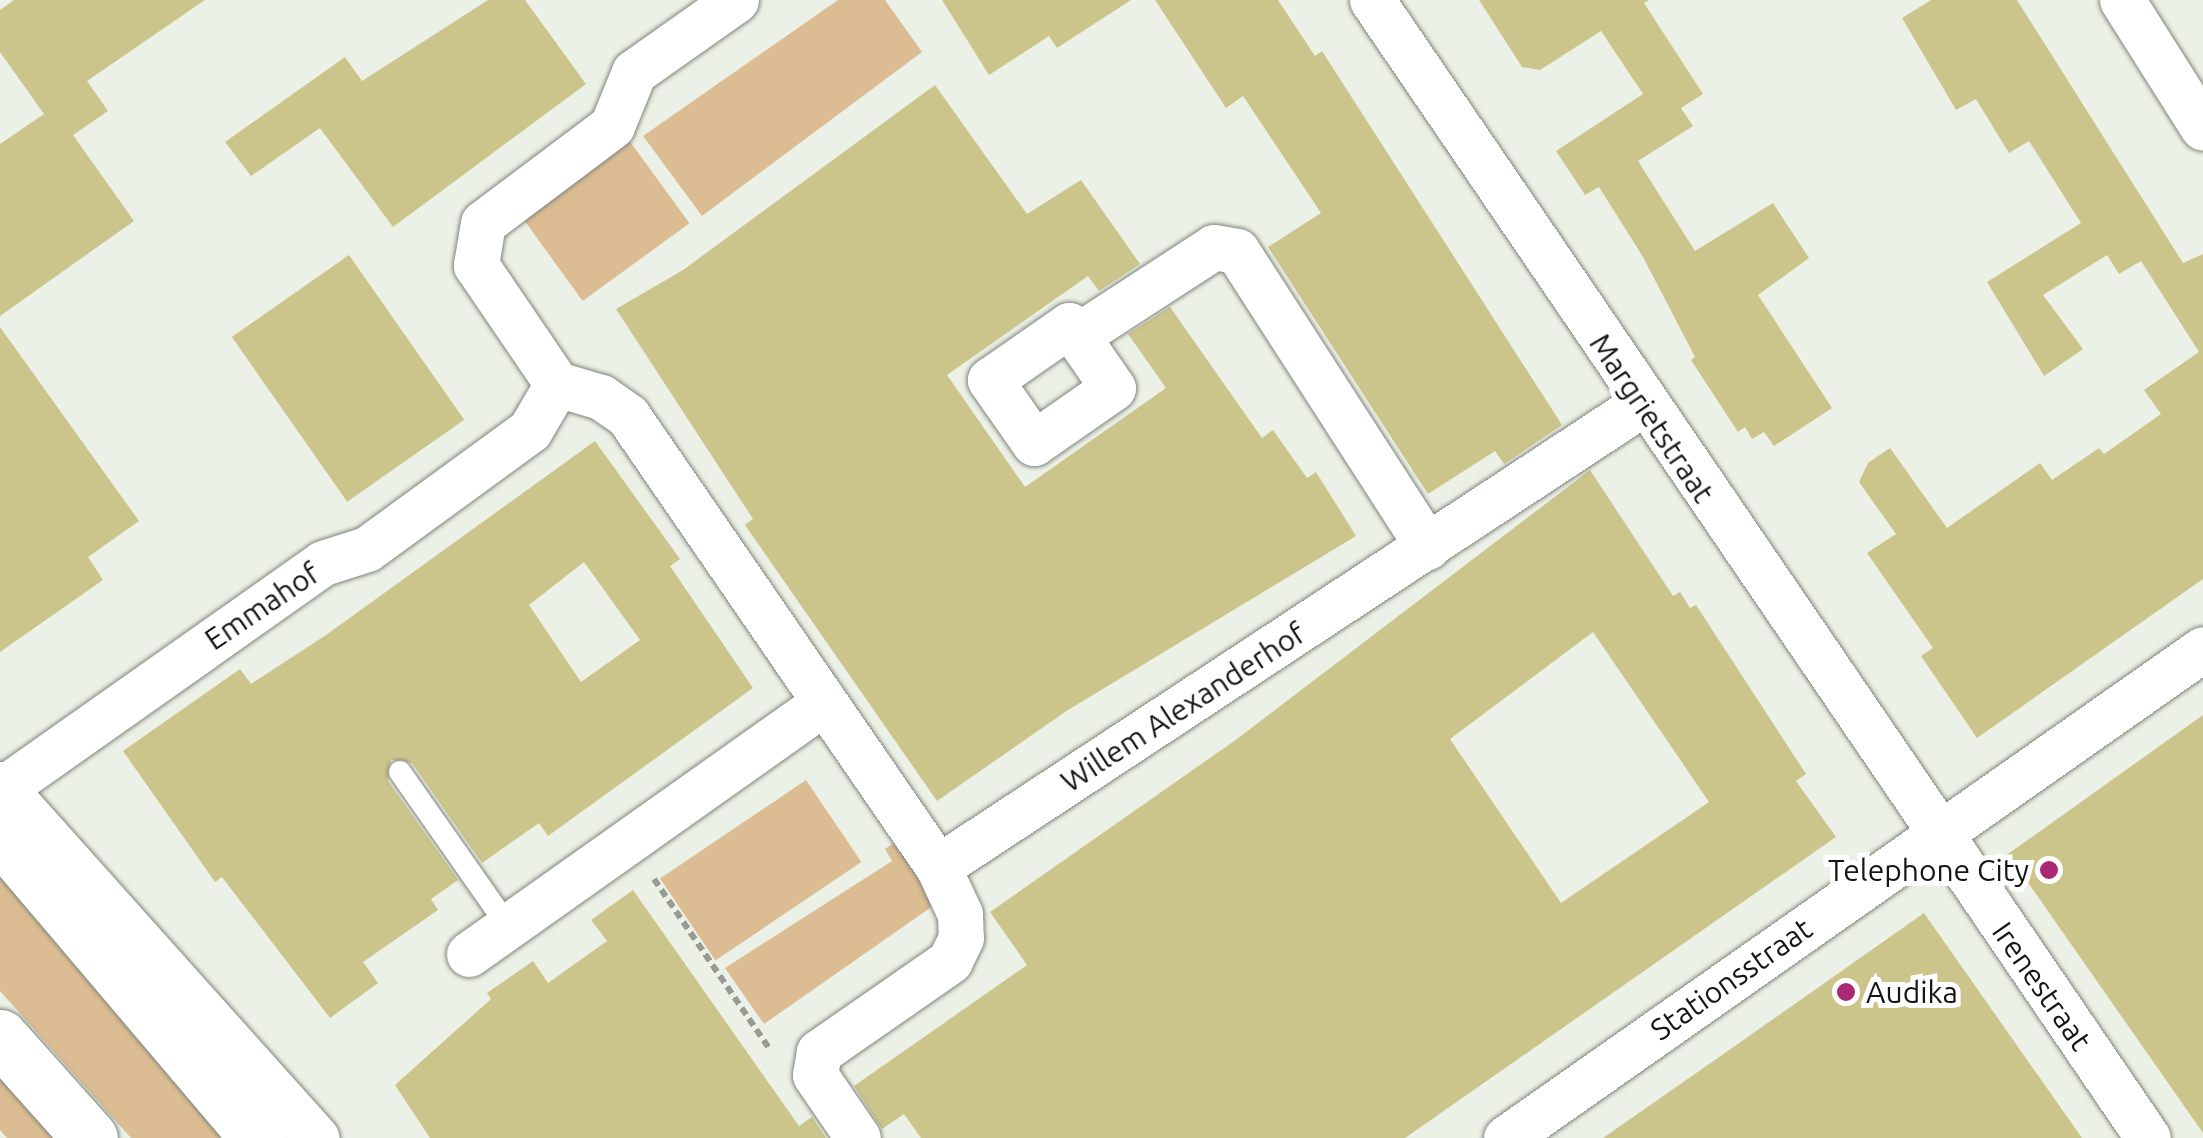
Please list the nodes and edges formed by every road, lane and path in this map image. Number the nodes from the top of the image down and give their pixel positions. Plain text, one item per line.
1 (736, 0) edge
2 (1372, 0) edge
3 (2122, 0) edge
4 (2203, 128) edge
5 (1077, 336) dead end
6 (557, 384) junction
7 (1642, 404) junction
8 (1428, 547) junction
9 (2203, 648) edge
10 (822, 705) junction
11 (400, 772) dead end
12 (1, 802) edge
13 (1938, 833) junction
14 (628, 841) junction
15 (938, 867) junction
16 (508, 926) junction
17 (468, 954) dead end
18 (0, 1037) edge
19 (815, 1075) junction
20 (90, 1138) edge
21 (258, 1138) edge
22 (316, 1138) edge
23 (858, 1138) edge
24 (1506, 1138) edge
25 (2148, 1138) edge

1 - 6 street
2 - 7 street, Margrietstraat
3 - 4 street
5 - 8 street
6 - 10 street
6 - 12 street, Emmahof
7 - 8 street, Willem Alexanderhof
7 - 13 street, Margrietstraat
8 - 15 street, Willem Alexanderhof
9 - 13 street, Stationsstraat
10 - 14 street
10 - 15 street
11 - 16 lane
12 - 21 main road
12 - 22 street
13 - 24 street, Stationsstraat
13 - 25 street, Irenestraat
14 - 16 street
14 - 19 path
15 - 19 street
16 - 17 street
18 - 20 main road
19 - 23 street

